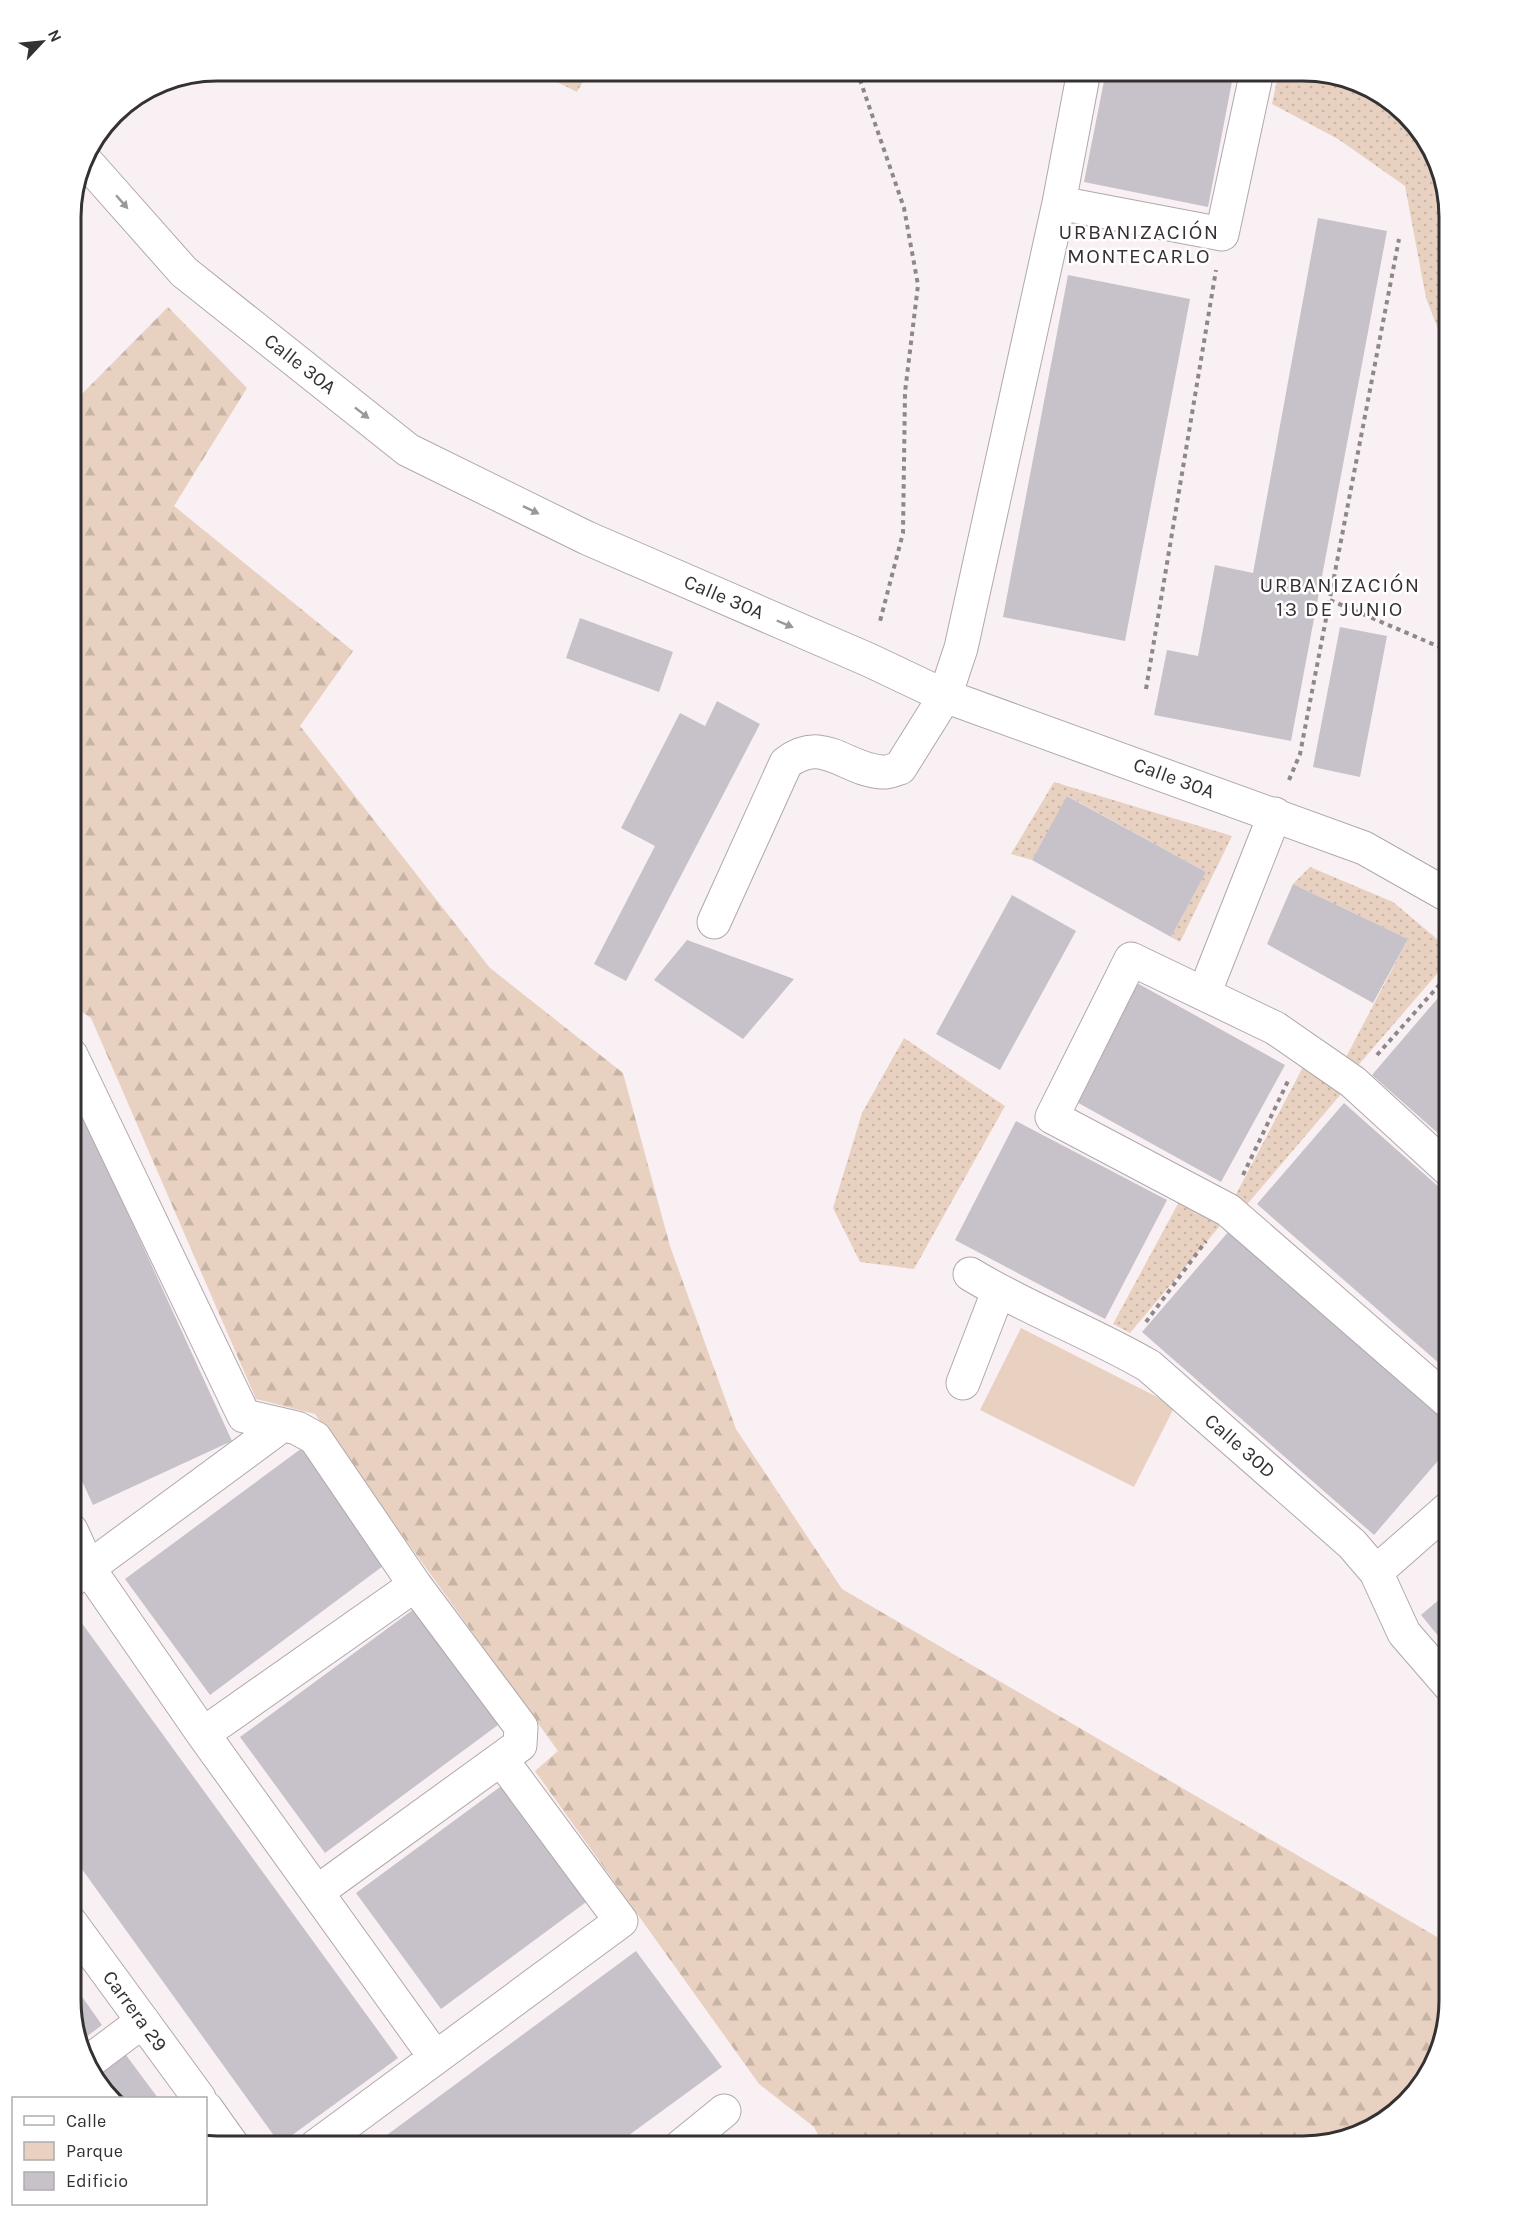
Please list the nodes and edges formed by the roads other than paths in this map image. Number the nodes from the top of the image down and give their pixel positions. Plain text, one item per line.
1 (1082, 81) edge
2 (1255, 81) edge
3 (91, 167) edge
4 (1059, 203) junction
5 (945, 696) junction
6 (1275, 814) junction
7 (1439, 890) edge
8 (714, 922) dead end
9 (1204, 994) junction
10 (81, 1076) edge
11 (1439, 1161) edge
12 (970, 1274) dead end
13 (998, 1292) junction
14 (963, 1383) dead end
15 (1439, 1393) edge
16 (281, 1426) junction
17 (1439, 1517) edge
18 (1376, 1572) junction
19 (81, 1574) edge
20 (81, 1576) edge
21 (415, 1585) junction
22 (1439, 1673) edge
23 (203, 1734) junction
24 (501, 1759) junction
25 (317, 1892) junction
26 (81, 1938) edge
27 (142, 2021) junction
28 (94, 2057) edge
29 (435, 2057) junction
30 (198, 2097) edge
31 (207, 2109) edge
32 (724, 2111) dead end
33 (226, 2136) edge
34 (329, 2136) edge
35 (693, 2136) edge

1 - 4 street
2 - 4 street
3 -> 5 street, Calle 30A
4 - 5 street
5 - 6 street, Calle 30A
5 - 8 street
6 - 7 street, Calle 30A
6 - 9 street
9 - 11 street
9 - 15 street
10 - 16 street
12 - 13 street, Calle 30D
13 - 14 street
13 - 18 street, Calle 30D
16 - 19 street
16 - 21 street
17 - 18 street
18 - 22 street, Calle 30D
20 - 23 street
21 - 23 street
21 - 24 street
23 - 25 street
24 - 25 street
24 - 29 street
25 - 29 street
26 - 27 street, Carrera 29
27 - 28 street
27 - 30 street, Carrera 29
29 - 34 street
31 - 33 street
32 - 35 street

